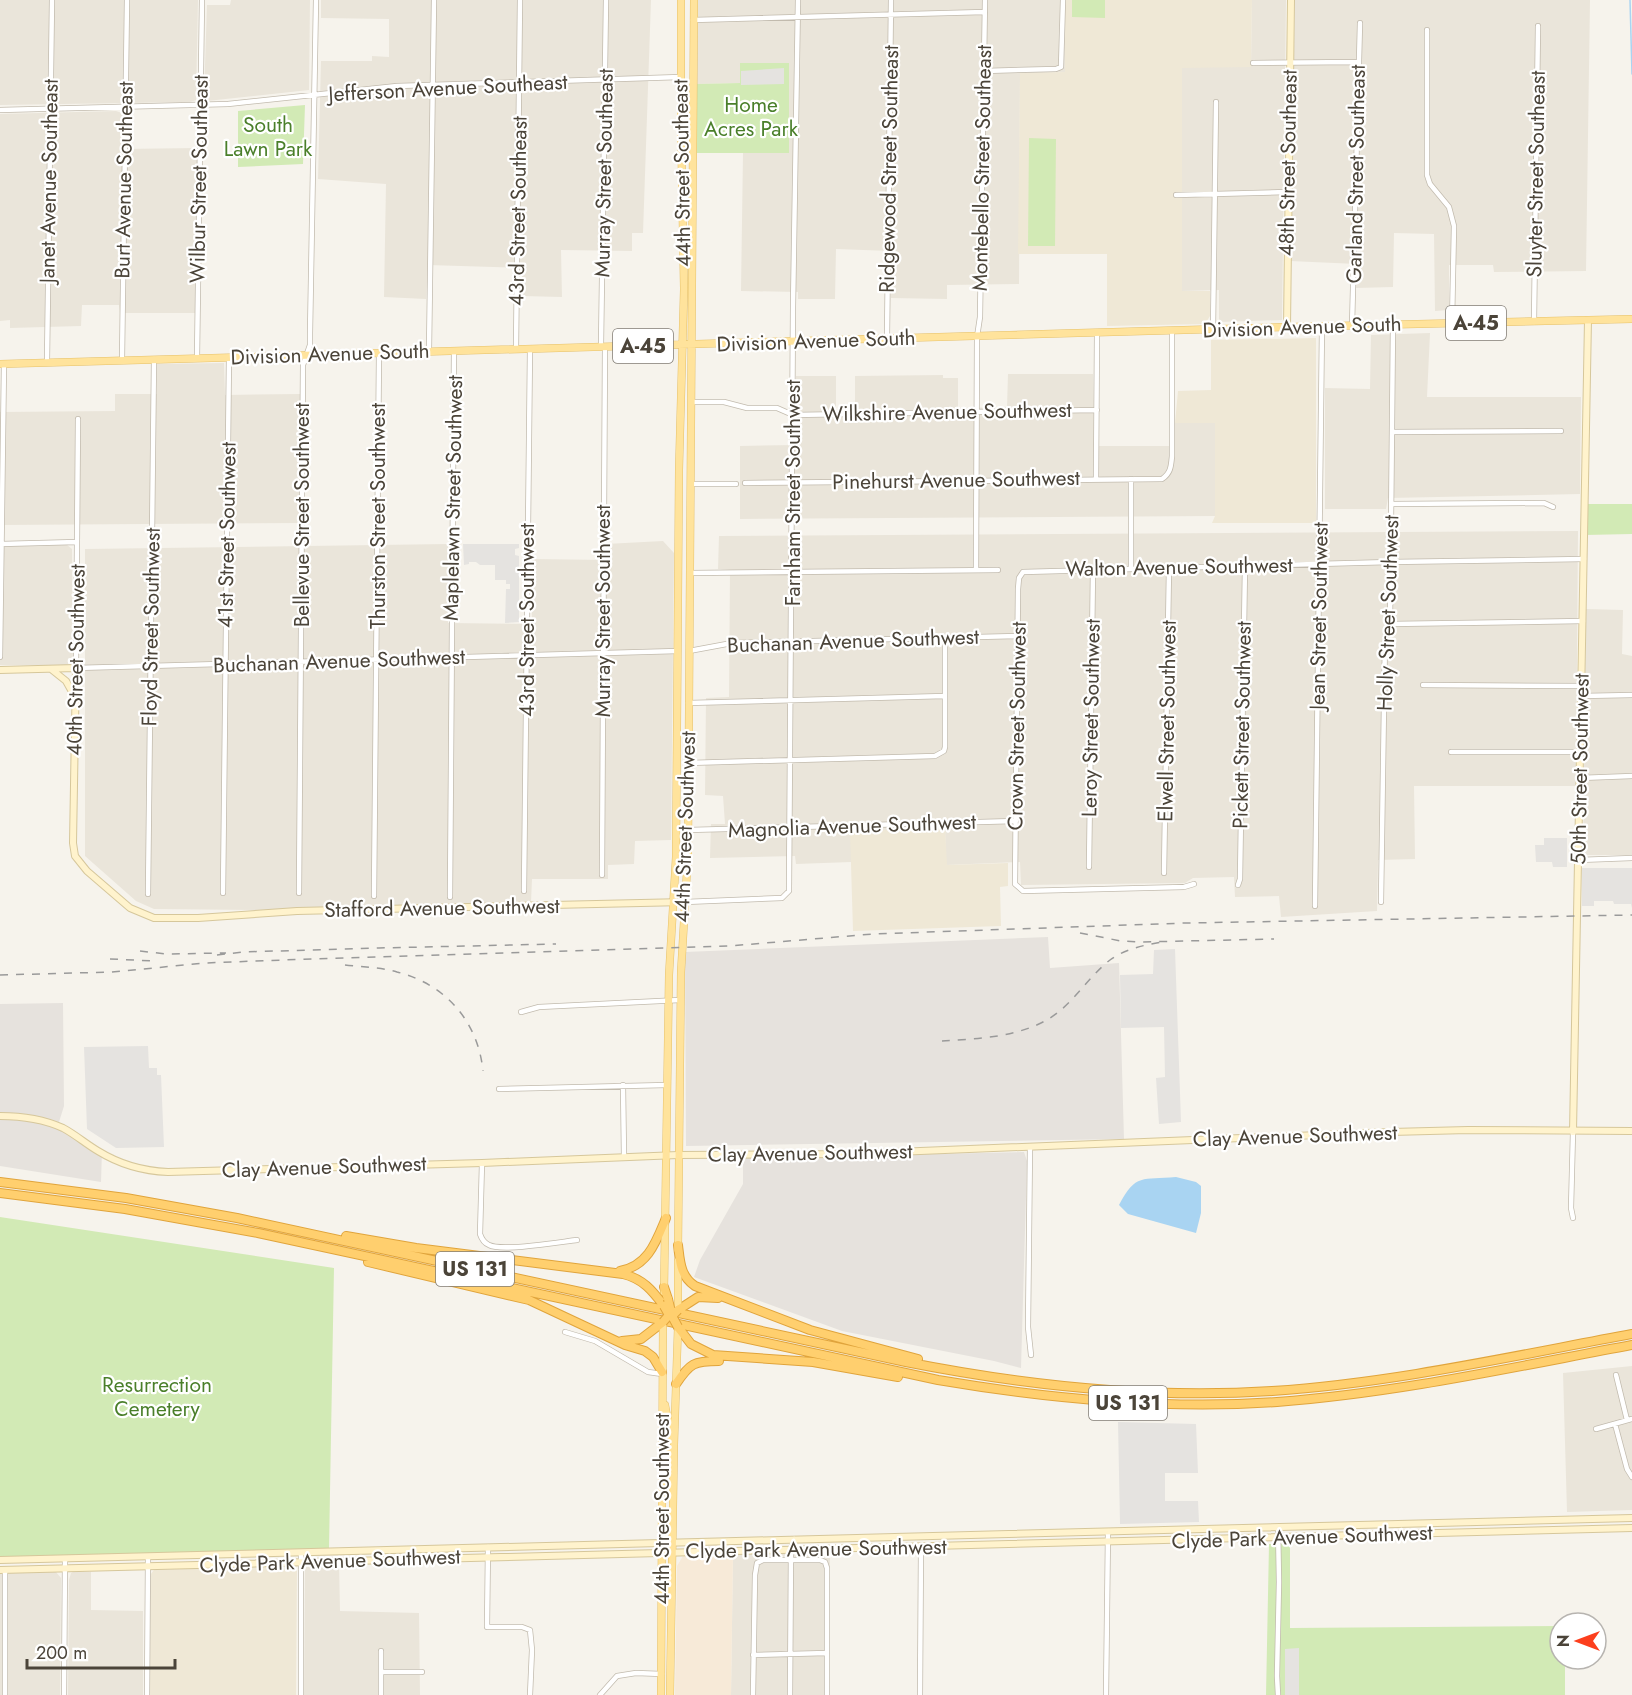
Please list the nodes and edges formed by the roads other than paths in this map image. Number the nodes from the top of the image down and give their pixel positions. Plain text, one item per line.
1 (51, 0) edge
2 (127, 0) edge
3 (202, 0) edge
4 (316, 0) edge
5 (434, 0) edge
6 (520, 0) edge
7 (606, 0) edge
8 (694, 0) edge
9 (798, 0) edge
10 (891, 0) edge
11 (985, 0) edge
12 (1063, 0) edge
13 (1291, 0) edge
14 (681, 4) edge
15 (985, 12) junction
16 (891, 15) junction
17 (798, 17) junction
18 (693, 20) junction
19 (1360, 23) dead end
20 (1538, 26) dead end
21 (1427, 30) dead end
22 (681, 31) junction
23 (693, 42) junction
24 (1359, 62) junction
25 (1253, 63) dead end
26 (1290, 63) junction
27 (984, 71) junction
28 (681, 77) junction
29 (605, 81) junction
30 (520, 83) junction
31 (433, 86) junction
32 (314, 96) junction
33 (1216, 102) dead end
34 (201, 105) junction
35 (125, 107) junction
36 (50, 109) junction
37 (0, 110) edge
38 (1287, 192) junction
39 (1215, 194) junction
40 (1176, 195) dead end
41 (1632, 319) edge
42 (1588, 320) junction
43 (1534, 321) junction
44 (1452, 324) junction
45 (1393, 325) junction
46 (1352, 326) junction
47 (1287, 327) junction
48 (1322, 327) junction
49 (1213, 330) junction
50 (1172, 331) junction
51 (1097, 333) junction
52 (977, 337) junction
53 (887, 338) junction
54 (793, 342) junction
55 (682, 345) junction
56 (692, 345) junction
57 (603, 346) junction
58 (530, 349) junction
59 (516, 350) junction
60 (429, 351) junction
61 (454, 351) junction
62 (379, 353) junction
63 (307, 355) junction
64 (229, 357) junction
65 (197, 358) junction
66 (153, 359) junction
67 (122, 360) junction
68 (47, 362) junction
69 (2, 364) edge
70 (691, 402) junction
71 (1097, 410) junction
72 (978, 411) junction
73 (793, 415) junction
74 (78, 419) dead end
75 (1561, 431) dead end
76 (1392, 432) junction
77 (679, 470) junction
78 (1096, 478) junction
79 (1131, 479) junction
80 (975, 481) junction
81 (745, 483) dead end
82 (792, 483) junction
83 (690, 484) junction
84 (736, 484) dead end
85 (1392, 504) junction
86 (678, 506) junction
87 (1553, 507) dead end
88 (690, 515) junction
89 (678, 530) junction
90 (77, 542) junction
91 (1, 544) edge
92 (690, 544) junction
93 (1584, 560) junction
94 (1391, 562) junction
95 (1320, 564) junction
96 (1245, 566) junction
97 (1131, 568) junction
98 (1169, 568) junction
99 (1093, 569) junction
100 (976, 570) junction
101 (998, 570) dead end
102 (1025, 570) joint
103 (690, 573) junction
104 (792, 573) junction
105 (1583, 621) junction
106 (1390, 624) junction
107 (1018, 636) junction
108 (945, 638) junction
109 (792, 642) junction
110 (678, 651) junction
111 (689, 651) junction
112 (603, 654) junction
113 (527, 656) junction
114 (0, 657) edge
115 (451, 658) junction
116 (377, 660) junction
117 (301, 662) junction
118 (225, 664) junction
119 (151, 666) junction
120 (51, 668) junction
121 (76, 668) junction
122 (0, 670) edge
123 (1423, 685) dead end
124 (1582, 686) junction
125 (1632, 695) edge
126 (945, 696) junction
127 (1582, 696) junction
128 (75, 698) junction
129 (791, 702) junction
130 (688, 704) junction
131 (677, 712) junction
132 (688, 738) junction
133 (1451, 752) dead end
134 (1580, 752) junction
135 (791, 760) junction
136 (688, 762) junction
137 (1632, 776) edge
138 (1580, 778) junction
139 (1016, 821) junction
140 (791, 828) junction
141 (688, 830) junction
142 (1632, 858) edge
143 (1578, 860) junction
144 (1089, 867) dead end
145 (1164, 873) dead end
146 (602, 875) dead end
147 (1194, 884) dead end
148 (1238, 885) dead end
149 (107, 888) joint
150 (524, 891) dead end
151 (223, 893) dead end
152 (299, 893) dead end
153 (148, 894) dead end
154 (374, 896) dead end
155 (786, 896) joint
156 (450, 897) dead end
157 (685, 902) junction
158 (1381, 902) dead end
159 (673, 903) junction
160 (1315, 906) dead end
161 (680, 1000) junction
162 (668, 1001) junction
163 (521, 1012) dead end
164 (668, 1084) junction
165 (623, 1085) junction
166 (499, 1089) dead end
167 (0, 1116) edge
168 (1632, 1131) edge
169 (1573, 1132) junction
170 (1030, 1147) junction
171 (667, 1155) junction
172 (678, 1155) junction
173 (624, 1157) junction
174 (482, 1163) junction
175 (0, 1182) edge
176 (0, 1193) edge
177 (666, 1218) junction
178 (1574, 1218) dead end
179 (280, 1227) junction
180 (577, 1240) dead end
181 (678, 1245) junction
182 (318, 1246) junction
183 (604, 1271) junction
184 (664, 1287) joint
185 (738, 1303) junction
186 (669, 1311) junction
187 (565, 1332) dead end
188 (680, 1332) junction
189 (1632, 1334) edge
190 (618, 1341) junction
191 (1632, 1345) edge
192 (1030, 1355) dead end
193 (749, 1359) junction
194 (662, 1373) junction
195 (967, 1374) junction
196 (1616, 1375) dead end
197 (676, 1384) junction
198 (1000, 1390) junction
199 (662, 1401) junction
200 (1630, 1420) edge
201 (1615, 1424) junction
202 (1596, 1429) dead end
203 (662, 1445) junction
204 (674, 1445) junction
205 (674, 1474) junction
206 (1632, 1478) edge
207 (1632, 1518) edge
208 (1603, 1519) junction
209 (1467, 1522) junction
210 (1329, 1526) junction
211 (1278, 1527) junction
212 (1632, 1528) edge
213 (1603, 1529) junction
214 (1108, 1532) junction
215 (1468, 1533) junction
216 (1011, 1534) junction
217 (1329, 1537) junction
218 (1279, 1538) junction
219 (794, 1539) junction
220 (672, 1542) junction
221 (1108, 1542) junction
222 (662, 1543) junction
223 (989, 1545) junction
224 (921, 1546) junction
225 (488, 1547) junction
226 (791, 1550) junction
227 (301, 1552) junction
228 (661, 1552) junction
229 (672, 1552) junction
230 (148, 1557) junction
231 (488, 1557) junction
232 (65, 1559) junction
233 (0, 1560) edge
234 (791, 1560) junction
235 (302, 1562) junction
236 (148, 1567) junction
237 (65, 1569) junction
238 (3, 1570) edge
239 (381, 1651) dead end
240 (827, 1653) junction
241 (790, 1654) junction
242 (753, 1655) junction
243 (381, 1672) junction
244 (422, 1672) dead end
245 (662, 1674) junction
246 (670, 1675) junction
247 (5, 1695) edge
248 (64, 1695) edge
249 (147, 1695) edge
250 (301, 1695) edge
251 (381, 1695) edge
252 (530, 1695) edge
253 (600, 1695) edge
254 (661, 1695) edge
255 (670, 1695) edge
256 (753, 1695) edge
257 (790, 1695) edge
258 (827, 1695) edge
259 (920, 1695) edge
260 (1106, 1695) edge
261 (1278, 1695) edge

1 - 36 street, Janet Avenue Southeast
2 - 35 street, Burt Avenue Southeast
3 - 34 street, Wilbur Street Southeast
4 - 32 street, Bellevue Street Southwest
5 - 31 street
6 - 30 street, 43rd Street Southeast
7 - 29 street, Murray Street Southeast
8 - 18 main road, 44th Street Southeast
9 - 17 street, Farnham Street Southwest
10 - 16 street, Ridgewood Street Southeast
11 - 15 street, Montebello Street Southeast
12 - 27 street
13 - 26 street, 48th Street Southeast
14 - 18 main road
14 - 22 main road, 44th Street Southeast
15 - 16 street
15 - 27 street, Montebello Street Southeast
16 - 17 street
16 - 53 street, Ridgewood Street Southeast
17 - 18 street
17 - 54 street, Farnham Street Southwest
18 - 23 main road, 44th Street Southeast
19 - 24 street, Garland Street Southeast
20 - 43 street, Sluyter Street Southeast
21 - 44 street
22 - 23 main road
22 - 28 main road, 44th Street Southeast
23 - 56 main road, 44th Street Southeast
24 - 26 street
24 - 46 street, Garland Street Southeast
25 - 26 street
26 - 38 street, 48th Street Southeast
27 - 52 street, Montebello Street Southeast
28 - 29 street, Jefferson Avenue Southeast
28 - 55 main road, 44th Street Southeast
29 - 30 street, Jefferson Avenue Southeast
29 - 57 street, Murray Street Southeast
30 - 31 street, Jefferson Avenue Southeast
30 - 59 street, 43rd Street Southeast
31 - 32 street, Jefferson Avenue Southeast
31 - 60 street
32 - 34 street, Jefferson Avenue Southeast
32 - 63 street, Bellevue Street Southwest
33 - 39 street
34 - 35 street, Jefferson Avenue Southeast
34 - 65 street, Wilbur Street Southeast
35 - 36 street, Jefferson Avenue Southeast
35 - 67 street, Burt Avenue Southeast
36 - 37 street, Jefferson Avenue Southeast
36 - 68 street, Janet Avenue Southeast
38 - 39 street
38 - 47 street, 48th Street Southeast
39 - 40 street
39 - 49 street
41 - 42 main road, Division Avenue South / A-45
42 - 43 main road, Division Avenue South / A-45
42 - 93 street, 50th Street Southwest
43 - 44 main road, Division Avenue South / A-45
44 - 45 main road, Division Avenue South / A-45
45 - 46 main road, Division Avenue South / A-45
45 - 76 street, Holly Street Southwest
46 - 48 main road, Division Avenue South / A-45
47 - 48 main road, Division Avenue South / A-45
47 - 49 main road, Division Avenue South / A-45
48 - 95 street, Jean Street Southwest
49 - 50 main road, Division Avenue South / A-45
50 - 51 main road, Division Avenue South / A-45
50 - 79 street, Pinehurst Avenue Southwest
51 - 52 main road, Division Avenue South / A-45
51 - 71 street
52 - 53 main road, Division Avenue South / A-45
52 - 72 street, Montebello Street Southeast
53 - 54 main road, Division Avenue South / A-45
54 - 56 main road, Division Avenue South / A-45
54 - 73 street, Farnham Street Southwest
55 - 56 main road, Division Avenue South / A-45
55 - 57 main road, Division Avenue South / A-45
55 - 77 main road, 44th Street Southwest
56 - 70 main road, 44th Street Southwest
57 - 58 main road, Division Avenue South / A-45
57 - 112 street, Murray Street Southwest
58 - 59 main road, Division Avenue South / A-45
58 - 113 street, 43rd Street Southwest
59 - 61 main road, Division Avenue South / A-45
60 - 61 main road, Division Avenue South / A-45
60 - 62 main road, Division Avenue South / A-45
61 - 115 street, Maplelawn Street Southwest
62 - 63 main road, Division Avenue South / A-45
62 - 116 street, Thurston Street Southwest
63 - 64 main road, Division Avenue South / A-45
63 - 117 street, Bellevue Street Southwest
64 - 65 main road, Division Avenue South / A-45
64 - 118 street, 41st Street Southwest
65 - 66 main road, Division Avenue South / A-45
66 - 67 main road, Division Avenue South / A-45
66 - 119 street, Floyd Street Southwest
67 - 68 main road, Division Avenue South / A-45
68 - 69 main road, Division Avenue South / A-45
69 - 91 street
70 - 73 street, Wilkshire Avenue Southwest
70 - 83 main road, 44th Street Southwest
71 - 72 street, Wilkshire Avenue Southwest
71 - 78 street
72 - 73 street, Wilkshire Avenue Southwest
72 - 80 street, Montebello Street Southeast
73 - 82 street, Farnham Street Southwest
74 - 90 street, 40th Street Southwest
75 - 76 street
76 - 85 street, Holly Street Southwest
77 - 83 main road
77 - 86 main road, 44th Street Southwest
78 - 79 street, Pinehurst Avenue Southwest
78 - 80 street, Pinehurst Avenue Southwest
79 - 97 street
80 - 82 street, Pinehurst Avenue Southwest
80 - 100 street, Montebello Street Southeast
81 - 82 street, Pinehurst Avenue Southwest
82 - 104 street, Farnham Street Southwest
83 - 84 street
83 - 88 main road, 44th Street Southwest
85 - 87 street
85 - 94 street, Holly Street Southwest
86 - 88 main road
86 - 89 main road, 44th Street Southwest
88 - 92 main road, 44th Street Southwest
89 - 92 main road
89 - 110 main road, 44th Street Southwest
90 - 91 street
90 - 121 street, 40th Street Southwest
91 - 114 street
92 - 103 main road, 44th Street Southwest
93 - 94 street, Walton Avenue Southwest
93 - 105 street, 50th Street Southwest
94 - 95 street, Walton Avenue Southwest
94 - 106 street, Holly Street Southwest
95 - 96 street, Walton Avenue Southwest
95 - 160 street, Jean Street Southwest
96 - 98 street, Walton Avenue Southwest
96 - 148 street, Pickett Street Southwest
97 - 98 street, Walton Avenue Southwest
97 - 99 street, Walton Avenue Southwest
98 - 145 street, Elwell Street Southwest
99 - 102 street, Walton Avenue Southwest
99 - 144 street, Leroy Street Southwest
100 - 101 street
100 - 104 street
102 - 107 street, Crown Street Southwest
103 - 104 street
103 - 111 main road, 44th Street Southwest
104 - 109 street, Farnham Street Southwest
105 - 106 street
105 - 124 street, 50th Street Southwest
106 - 158 street, Holly Street Southwest
107 - 108 street, Buchanan Avenue Southwest
107 - 139 street, Crown Street Southwest
108 - 109 street, Buchanan Avenue Southwest
108 - 126 street
109 - 111 street, Buchanan Avenue Southwest
109 - 129 street, Farnham Street Southwest
110 - 112 street, Buchanan Avenue Southwest
110 - 131 main road, 44th Street Southwest
111 - 130 main road, 44th Street Southwest
112 - 113 street, Buchanan Avenue Southwest
112 - 146 street, Murray Street Southwest
113 - 115 street, Buchanan Avenue Southwest
113 - 150 street, 43rd Street Southwest
115 - 116 street, Buchanan Avenue Southwest
115 - 156 street, Maplelawn Street Southwest
116 - 117 street, Buchanan Avenue Southwest
116 - 154 street, Thurston Street Southwest
117 - 118 street, Buchanan Avenue Southwest
117 - 152 street, Bellevue Street Southwest
118 - 119 street, Buchanan Avenue Southwest
118 - 151 street, 41st Street Southwest
119 - 121 street, Buchanan Avenue Southwest
119 - 153 street, Floyd Street Southwest
120 - 121 street, Buchanan Avenue Southwest
120 - 122 street, Buchanan Avenue Southwest
120 - 128 street
121 - 128 street, 40th Street Southwest
123 - 124 street
124 - 127 street, 50th Street Southwest
125 - 127 street
126 - 129 street
126 - 135 street
127 - 134 street, 50th Street Southwest
128 - 149 street, 40th Street Southwest
129 - 130 street
129 - 135 street, Farnham Street Southwest
130 - 132 main road, 44th Street Southwest
131 - 132 main road
131 - 159 main road, 44th Street Southwest
132 - 136 main road, 44th Street Southwest
133 - 134 street
134 - 138 street, 50th Street Southwest
135 - 136 street
135 - 140 street, Farnham Street Southwest
136 - 141 main road, 44th Street Southwest
137 - 138 street
138 - 143 street, 50th Street Southwest
139 - 140 street, Magnolia Avenue Southwest
139 - 147 street, Crown Street Southwest
140 - 141 street, Magnolia Avenue Southwest
140 - 155 street, Farnham Street Southwest
141 - 157 main road, 44th Street Southwest
142 - 143 street
143 - 169 street, 50th Street Southwest
149 - 159 street, Stafford Avenue Southwest
155 - 157 street, Stafford Avenue Southwest
157 - 159 street, Stafford Avenue Southwest
157 - 161 main road, 44th Street Southwest
159 - 162 main road, 44th Street Southwest
161 - 162 street
161 - 172 main road, 44th Street Southwest
162 - 163 street
162 - 164 main road, 44th Street Southwest
164 - 165 street
164 - 171 main road, 44th Street Southwest
165 - 166 street
165 - 173 street
167 - 174 street, Clay Avenue Southwest
168 - 169 street, Clay Avenue Southwest
169 - 170 street, Clay Avenue Southwest
169 - 178 street, 50th Street Southwest
170 - 172 street, Clay Avenue Southwest
170 - 192 street
171 - 172 street, Clay Avenue Southwest
171 - 173 street, Clay Avenue Southwest
171 - 177 main road, 44th Street Southwest
172 - 181 main road, 44th Street Southwest
173 - 174 street, Clay Avenue Southwest
174 - 180 street
175 - 179 highway, US 131
176 - 182 highway, US 131
177 - 183 highway
177 - 184 main road, 44th Street Southwest
179 - 183 highway
179 - 195 highway, US 131
181 - 185 highway
181 - 186 main road, 44th Street Southwest
182 - 190 highway
182 - 198 highway, US 131
183 - 186 highway
184 - 186 highway
185 - 186 highway
185 - 195 highway
186 - 188 highway, bridge
186 - 190 highway
186 - 194 main road, 44th Street Southwest
187 - 194 street
188 - 193 highway
188 - 197 main road, 44th Street Southwest
189 - 195 highway, US 131
190 - 194 highway
191 - 198 highway, US 131
193 - 197 highway
193 - 198 highway
194 - 199 main road, 44th Street Southwest
196 - 200 street
197 - 204 main road, 44th Street Southwest
199 - 203 main road, 44th Street Southwest
199 - 204 main road
200 - 201 street
201 - 202 street
201 - 206 street
203 - 205 main road
203 - 222 main road, 44th Street Southwest
204 - 205 main road, 44th Street Southwest
205 - 220 main road, 44th Street Southwest
207 - 208 street, Clyde Park Avenue Southwest
208 - 209 street, Clyde Park Avenue Southwest
208 - 213 street
209 - 210 street, Clyde Park Avenue Southwest
209 - 215 street
210 - 211 street, Clyde Park Avenue Southwest
210 - 217 street
211 - 214 street, Clyde Park Avenue Southwest
211 - 218 street
212 - 213 street, Clyde Park Avenue Southwest
213 - 215 street, Clyde Park Avenue Southwest
214 - 216 street, Clyde Park Avenue Southwest
214 - 221 street
215 - 217 street, Clyde Park Avenue Southwest
216 - 219 street, Clyde Park Avenue Southwest
216 - 223 street
217 - 218 street, Clyde Park Avenue Southwest
218 - 221 street, Clyde Park Avenue Southwest
218 - 261 street
219 - 220 street, Clyde Park Avenue Southwest
219 - 226 street
220 - 222 street, Clyde Park Avenue Southwest
220 - 229 main road, 44th Street Southwest
221 - 223 street, Clyde Park Avenue Southwest
221 - 260 street
222 - 225 street, Clyde Park Avenue Southwest
222 - 228 main road, 44th Street Southwest
223 - 224 street, Clyde Park Avenue Southwest
224 - 226 street, Clyde Park Avenue Southwest
224 - 259 street
225 - 227 street, Clyde Park Avenue Southwest
225 - 231 street
226 - 229 street, Clyde Park Avenue Southwest
226 - 234 street
227 - 230 street, Clyde Park Avenue Southwest
227 - 235 street
228 - 229 street, Clyde Park Avenue Southwest
228 - 231 street, Clyde Park Avenue Southwest
228 - 245 main road, 44th Street Southwest
229 - 246 main road, 44th Street Southwest
230 - 232 street, Clyde Park Avenue Southwest
230 - 236 street
231 - 235 street, Clyde Park Avenue Southwest
231 - 252 street
232 - 233 street, Clyde Park Avenue Southwest
232 - 237 street
234 - 240 street
234 - 241 street
234 - 242 street
235 - 236 street, Clyde Park Avenue Southwest
235 - 250 street
236 - 237 street, Clyde Park Avenue Southwest
236 - 249 street
237 - 238 street, Clyde Park Avenue Southwest
237 - 248 street
238 - 247 street
239 - 243 street
240 - 241 street
240 - 258 street
241 - 242 street
241 - 257 street
242 - 256 street
243 - 244 street
243 - 251 street
245 - 246 street
245 - 253 street
245 - 254 main road, 44th Street Southwest
246 - 255 main road, 44th Street Southwest

